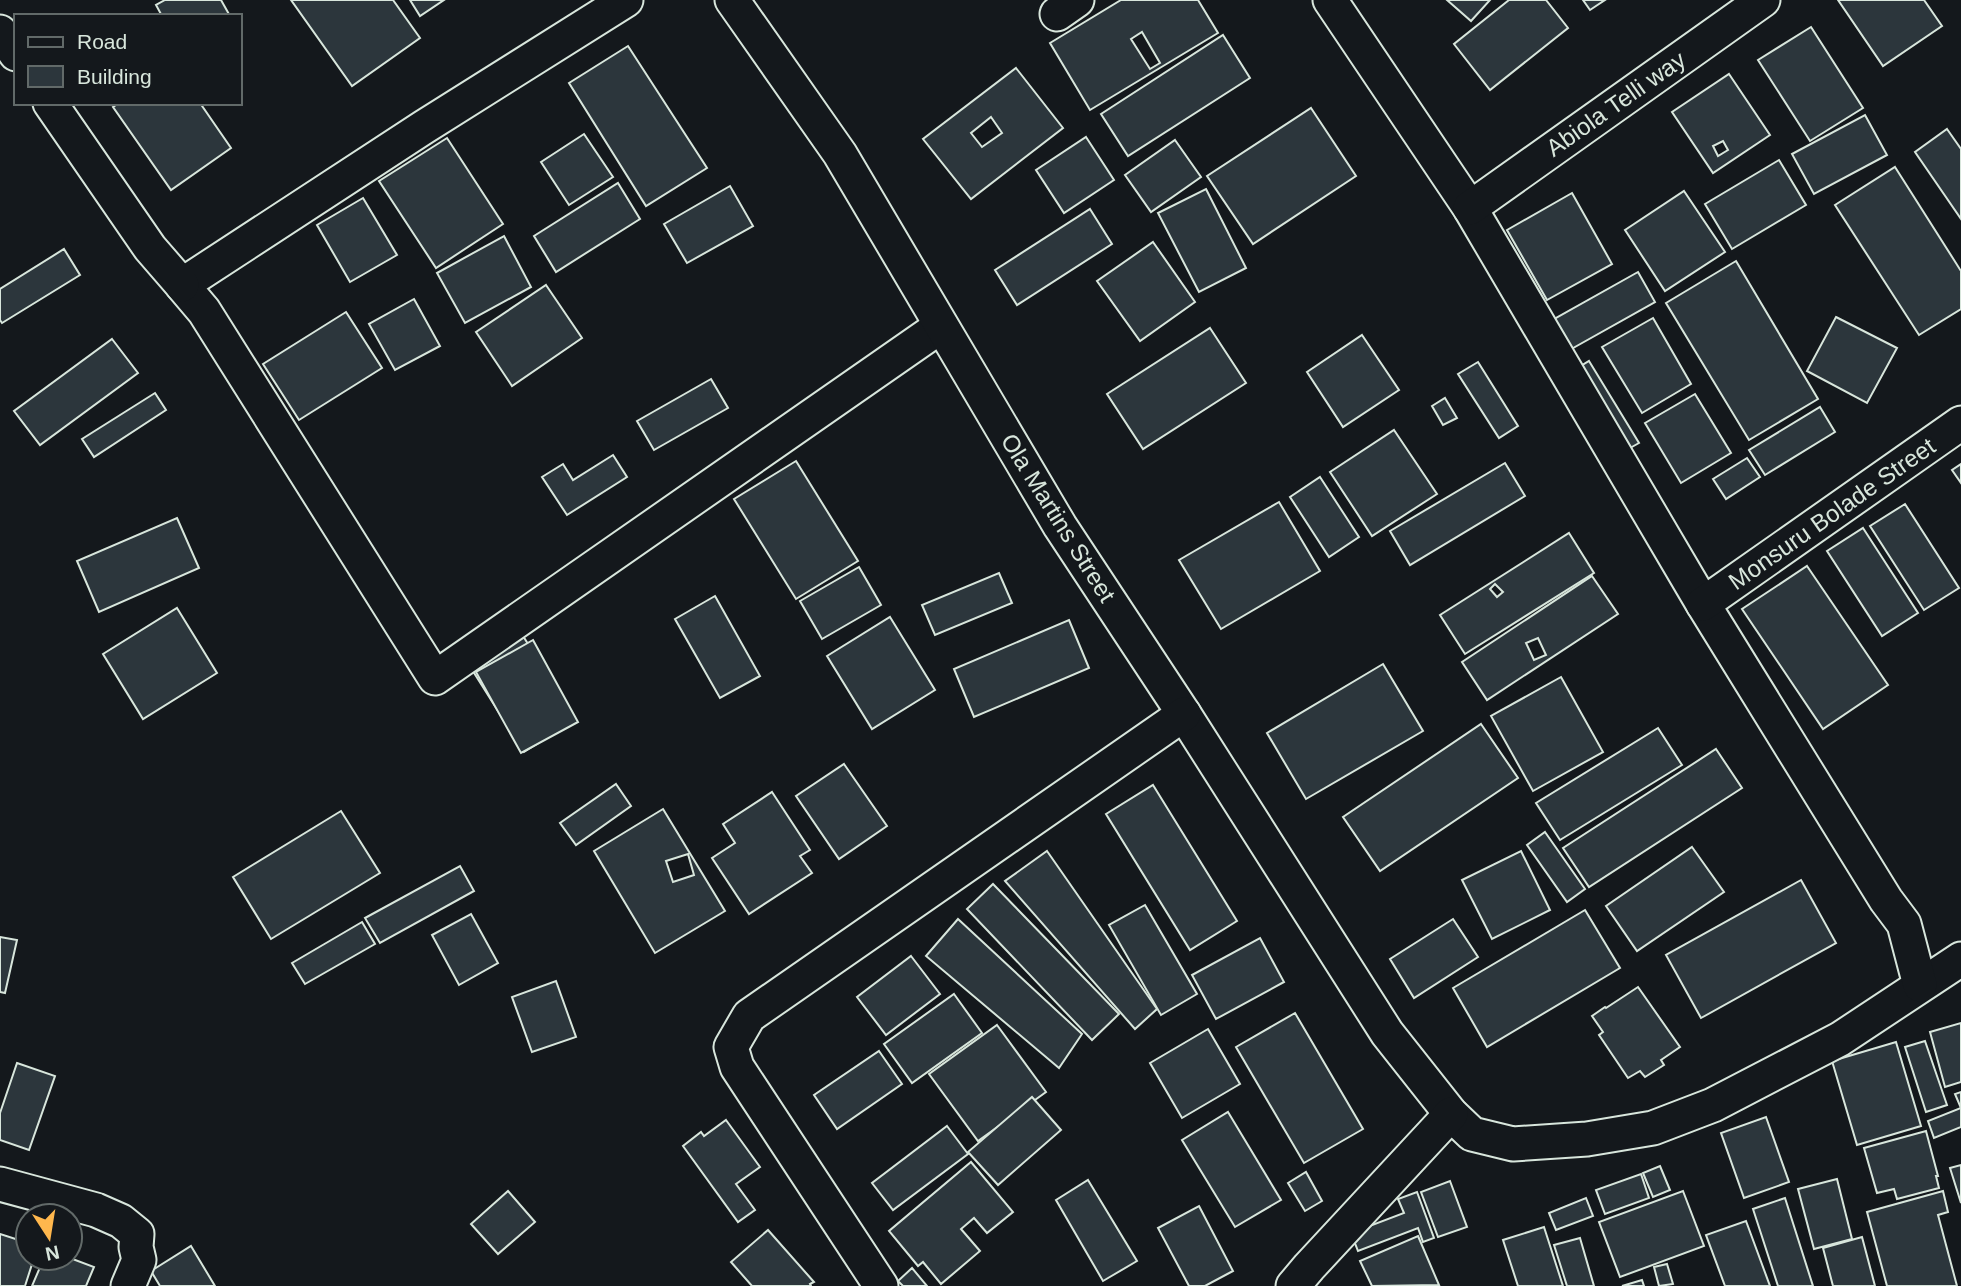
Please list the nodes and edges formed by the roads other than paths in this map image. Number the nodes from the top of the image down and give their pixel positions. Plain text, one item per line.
1 (626, 0) edge
2 (732, 0) edge
3 (1330, 0) edge
4 (1763, 0) edge
5 (0, 32) edge
6 (14, 51) edge
7 (51, 105) edge
8 (1470, 208) junction
9 (182, 285) junction
10 (941, 326) junction
11 (1961, 423) edge
12 (1703, 604) junction
13 (1184, 714) junction
14 (1961, 959) edge
15 (1920, 985) junction
16 (1451, 1114) junction
17 (0, 1184) edge
18 (128, 1286) edge
19 (881, 1286) edge
20 (1293, 1286) edge

1 - 9 street
2 - 10 street, Ola Martins Street
3 - 8 street
4 - 8 street, Abiola Telli way
5 - 6 street
7 - 9 street
8 - 12 street
9 - 10 street
10 - 13 street, Ola Martins Street
11 - 12 street, Monsuru Bolade Street
12 - 15 street
13 - 16 street, Ola Martins Street
13 - 19 street
14 - 15 street, Ola Martins Street
15 - 16 street, Ola Martins Street
16 - 20 street
17 - 18 street

